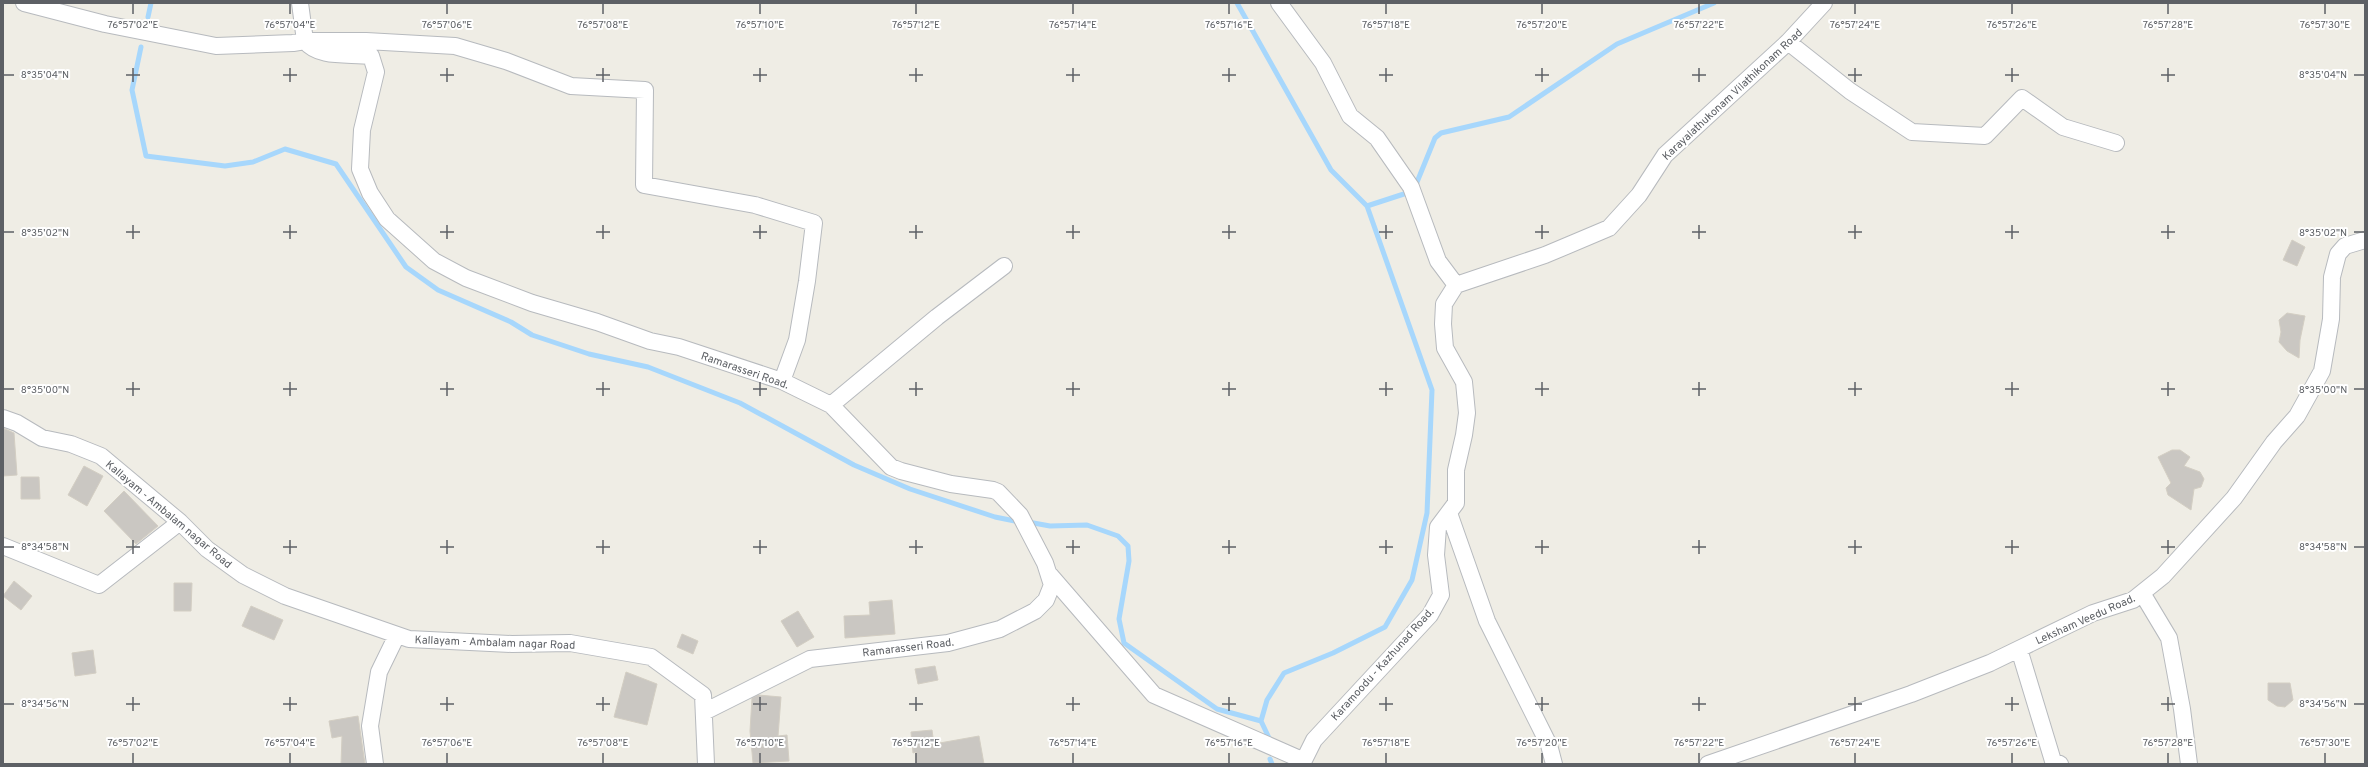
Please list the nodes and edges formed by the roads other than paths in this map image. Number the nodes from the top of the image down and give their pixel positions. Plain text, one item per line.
1 (24, 3) edge
2 (300, 3) edge
3 (1280, 3) edge
4 (1824, 3) edge
5 (305, 41) junction
6 (1788, 42) junction
7 (2116, 143) dead end
8 (2365, 240) edge
9 (1004, 266) dead end
10 (1456, 285) junction
11 (782, 381) junction
12 (832, 405) junction
13 (3, 418) edge
14 (1449, 513) junction
15 (180, 522) junction
16 (3, 546) edge
17 (1050, 575) junction
18 (2142, 593) junction
19 (397, 635) junction
20 (2019, 649) junction
21 (704, 712) junction
22 (1302, 762) edge
23 (375, 764) edge
24 (706, 764) edge
25 (1554, 764) edge
26 (1708, 764) edge
27 (2060, 764) edge
28 (2188, 764) edge

1 - 5 street
2 - 5 street
3 - 10 street
4 - 6 street, Karayalathukonam Vilathikonam Road
5 - 11 street, Ramarasseri Road.
5 - 11 street
6 - 7 street
6 - 10 street, Karayalathukonam Vilathikonam Road
8 - 18 street, Leksham Veedu Road.
9 - 12 street
10 - 14 street, Karamoodu - Kazhunad Road.
11 - 12 street, Ramarasseri Road.
12 - 17 street, Ramarasseri Road.
13 - 15 street, Kallayam - Ambalam nagar Road
14 - 22 street, Karamoodu - Kazhunad Road.
14 - 25 street
15 - 16 street
15 - 19 street, Kallayam - Ambalam nagar Road
17 - 21 street, Ramarasseri Road.
17 - 22 street
18 - 20 street, Leksham Veedu Road.
18 - 28 street
19 - 21 street, Kallayam - Ambalam nagar Road
19 - 23 street
20 - 26 street, Leksham Veedu Road.
20 - 27 street
21 - 24 street, Kallayam - Ambalam nagar Road

